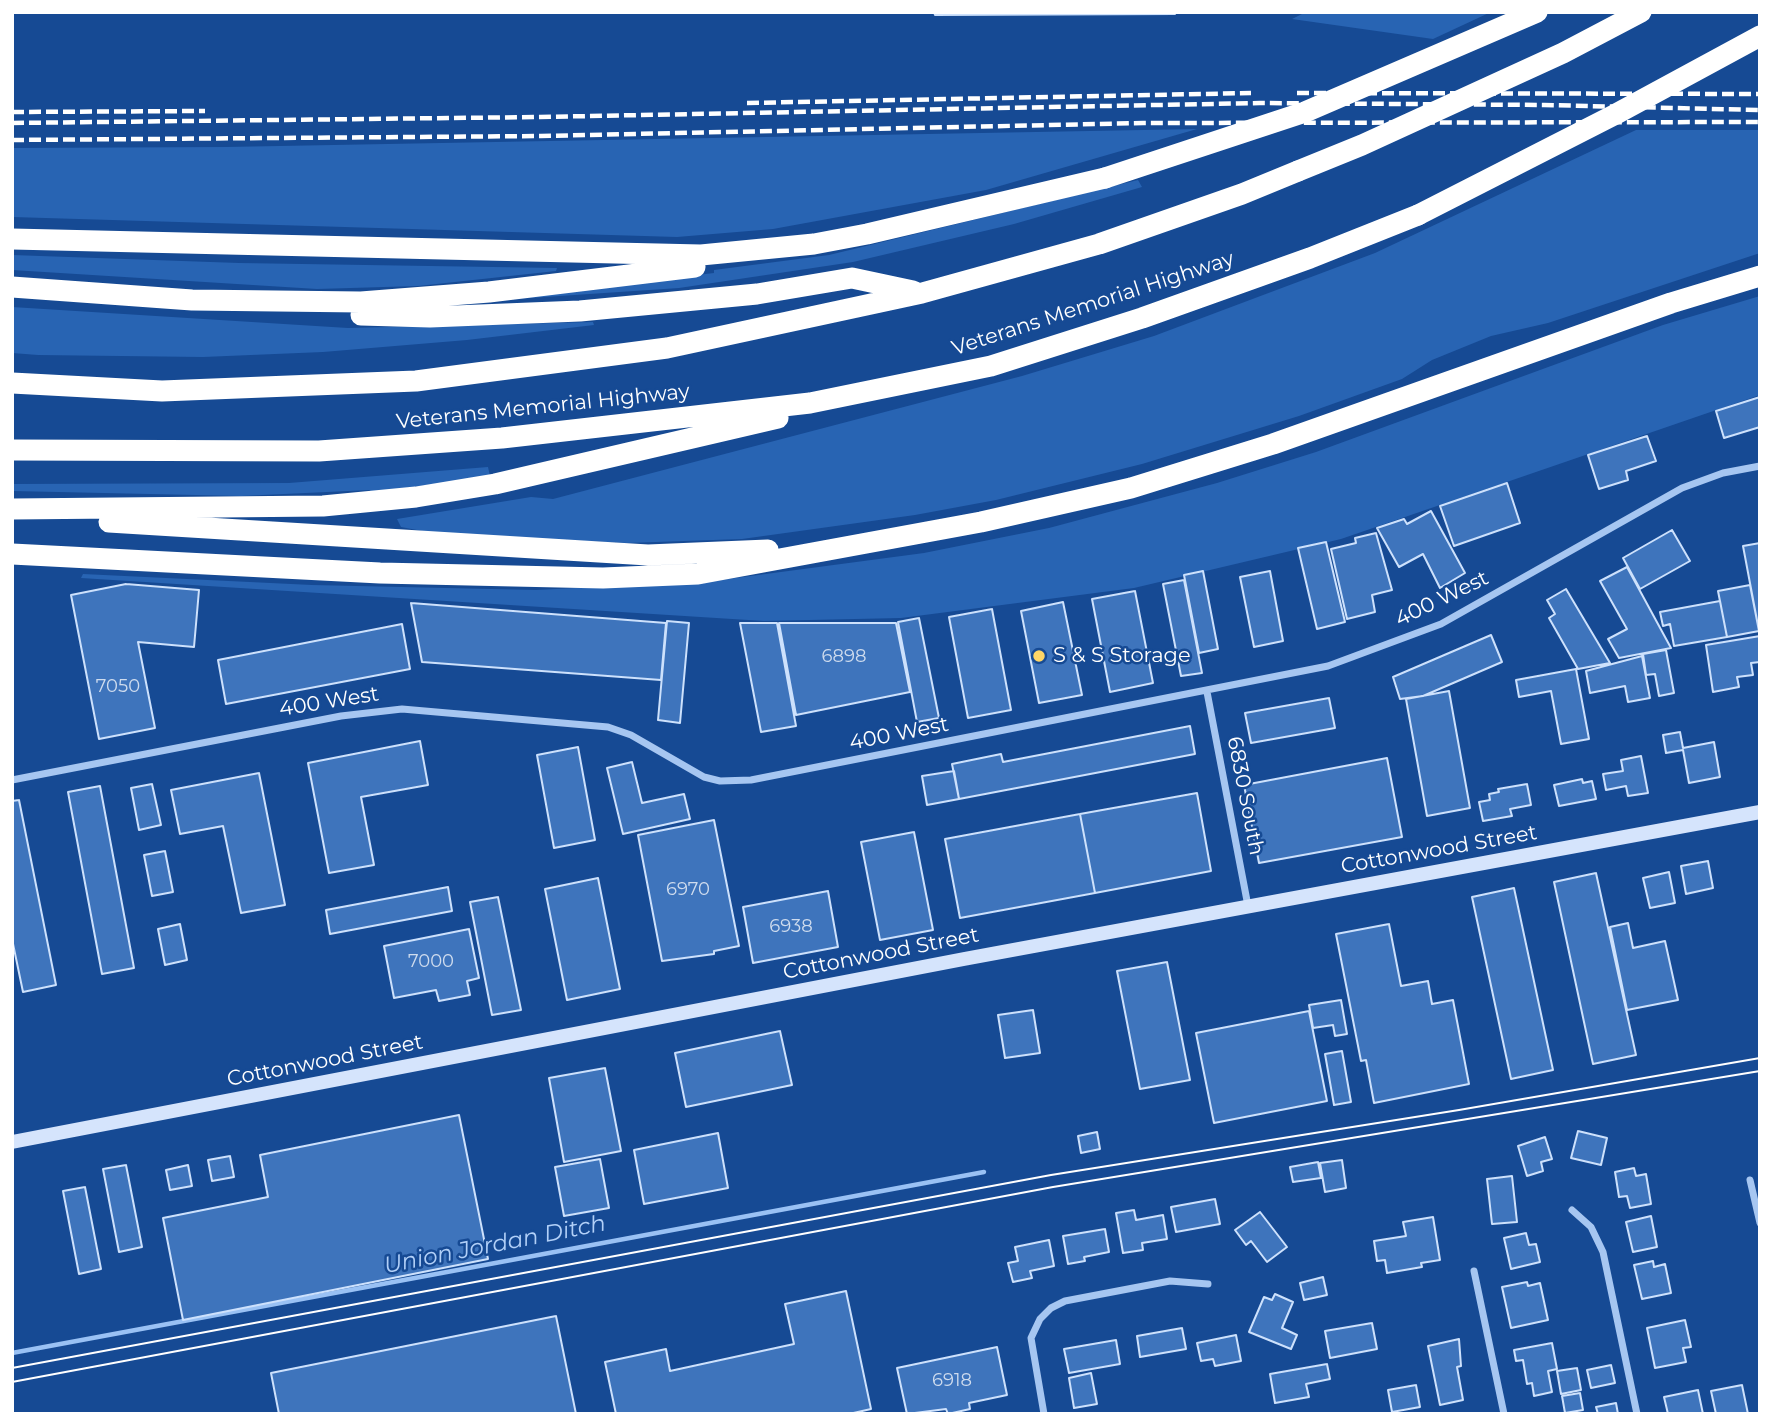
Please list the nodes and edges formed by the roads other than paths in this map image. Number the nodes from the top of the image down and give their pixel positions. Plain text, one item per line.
1 (1537, 12) edge
2 (1642, 12) edge
3 (1760, 36) edge
4 (12, 239) edge
5 (814, 244) junction
6 (1760, 276) edge
7 (12, 287) edge
8 (922, 293) junction
9 (192, 300) junction
10 (991, 366) junction
11 (12, 383) edge
12 (12, 450) edge
13 (1760, 466) edge
14 (12, 509) edge
15 (12, 516) edge
16 (853, 546) junction
17 (12, 554) edge
18 (1207, 692) junction
19 (12, 780) edge
20 (1760, 812) edge
21 (1248, 906) junction
22 (12, 1142) edge
23 (1750, 1180) dead end
24 (1572, 1210) dead end
25 (1760, 1223) edge
26 (1474, 1271) dead end
27 (1208, 1284) dead end
28 (1044, 1414) edge
29 (1504, 1414) edge
30 (1637, 1414) edge

1 - 5 highway, bridge
2 - 8 highway, Veterans Memorial Highway, bridge
3 - 10 highway, Veterans Memorial Highway, bridge
4 - 5 highway
5 - 9 highway
6 - 16 highway
7 - 9 highway
8 - 9 highway
8 - 11 highway, Veterans Memorial Highway
10 - 12 highway, Veterans Memorial Highway
10 - 14 highway
13 - 18 street, 400 West
15 - 16 highway
16 - 17 highway
18 - 19 street, 400 West
18 - 21 street, 6830 South
20 - 21 street, Cottonwood Street
21 - 22 street, Cottonwood Street
23 - 25 street
24 - 30 street
26 - 29 street
27 - 28 street

